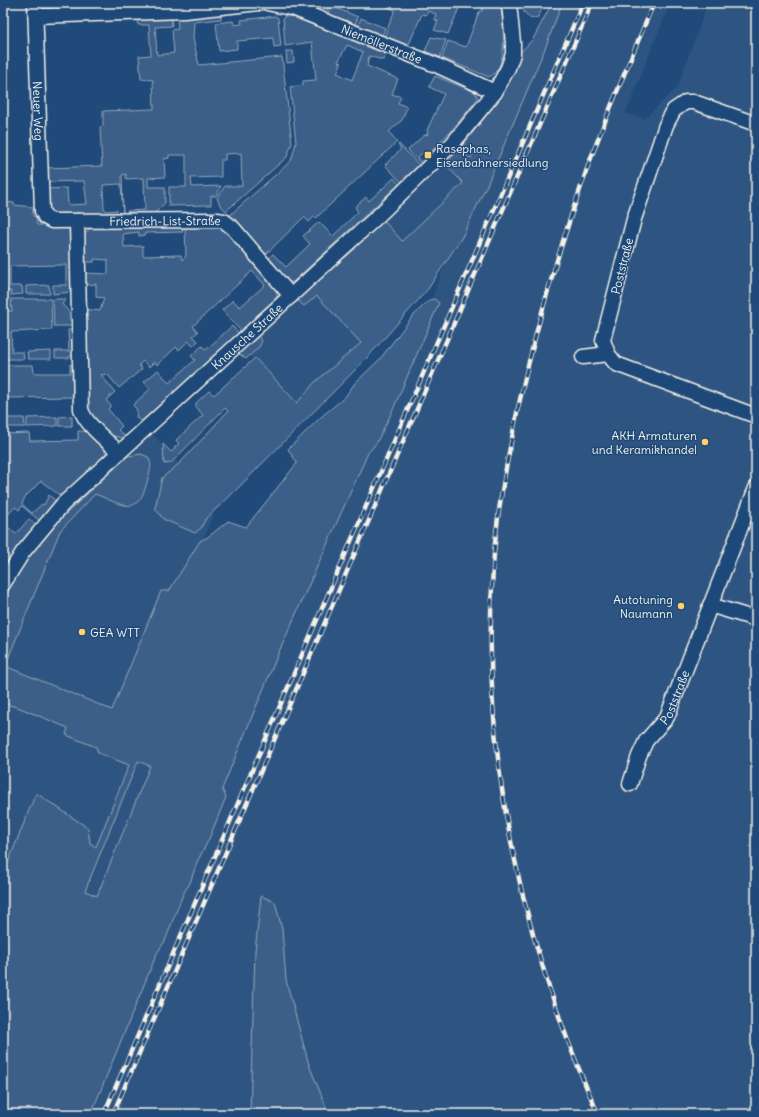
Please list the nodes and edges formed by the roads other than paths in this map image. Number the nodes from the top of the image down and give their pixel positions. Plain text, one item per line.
1 (251, 3) edge
2 (259, 3) edge
3 (267, 3) edge
4 (509, 3) edge
5 (36, 10) edge
6 (495, 92) junction
7 (756, 124) edge
8 (45, 217) joint
9 (77, 221) junction
10 (291, 296) junction
11 (608, 354) junction
12 (583, 356) dead end
13 (756, 416) edge
14 (119, 452) junction
15 (756, 488) edge
16 (3, 584) edge
17 (710, 605) junction
18 (756, 618) edge
19 (630, 784) dead end

1 - 2 street
1 - 5 street
3 - 6 street, Niemöllerstraße
4 - 6 street, Knausche Straße
5 - 8 street, Neuer Weg
6 - 10 street, Knausche Straße
7 - 11 street, Poststraße
8 - 9 street, Friedrich-List-Straße
9 - 10 street, Friedrich-List-Straße
9 - 14 street
10 - 14 street, Knausche Straße
11 - 12 street
11 - 13 street
14 - 16 street, Knausche Straße
15 - 17 street, Poststraße
17 - 18 street
17 - 19 street, Poststraße

